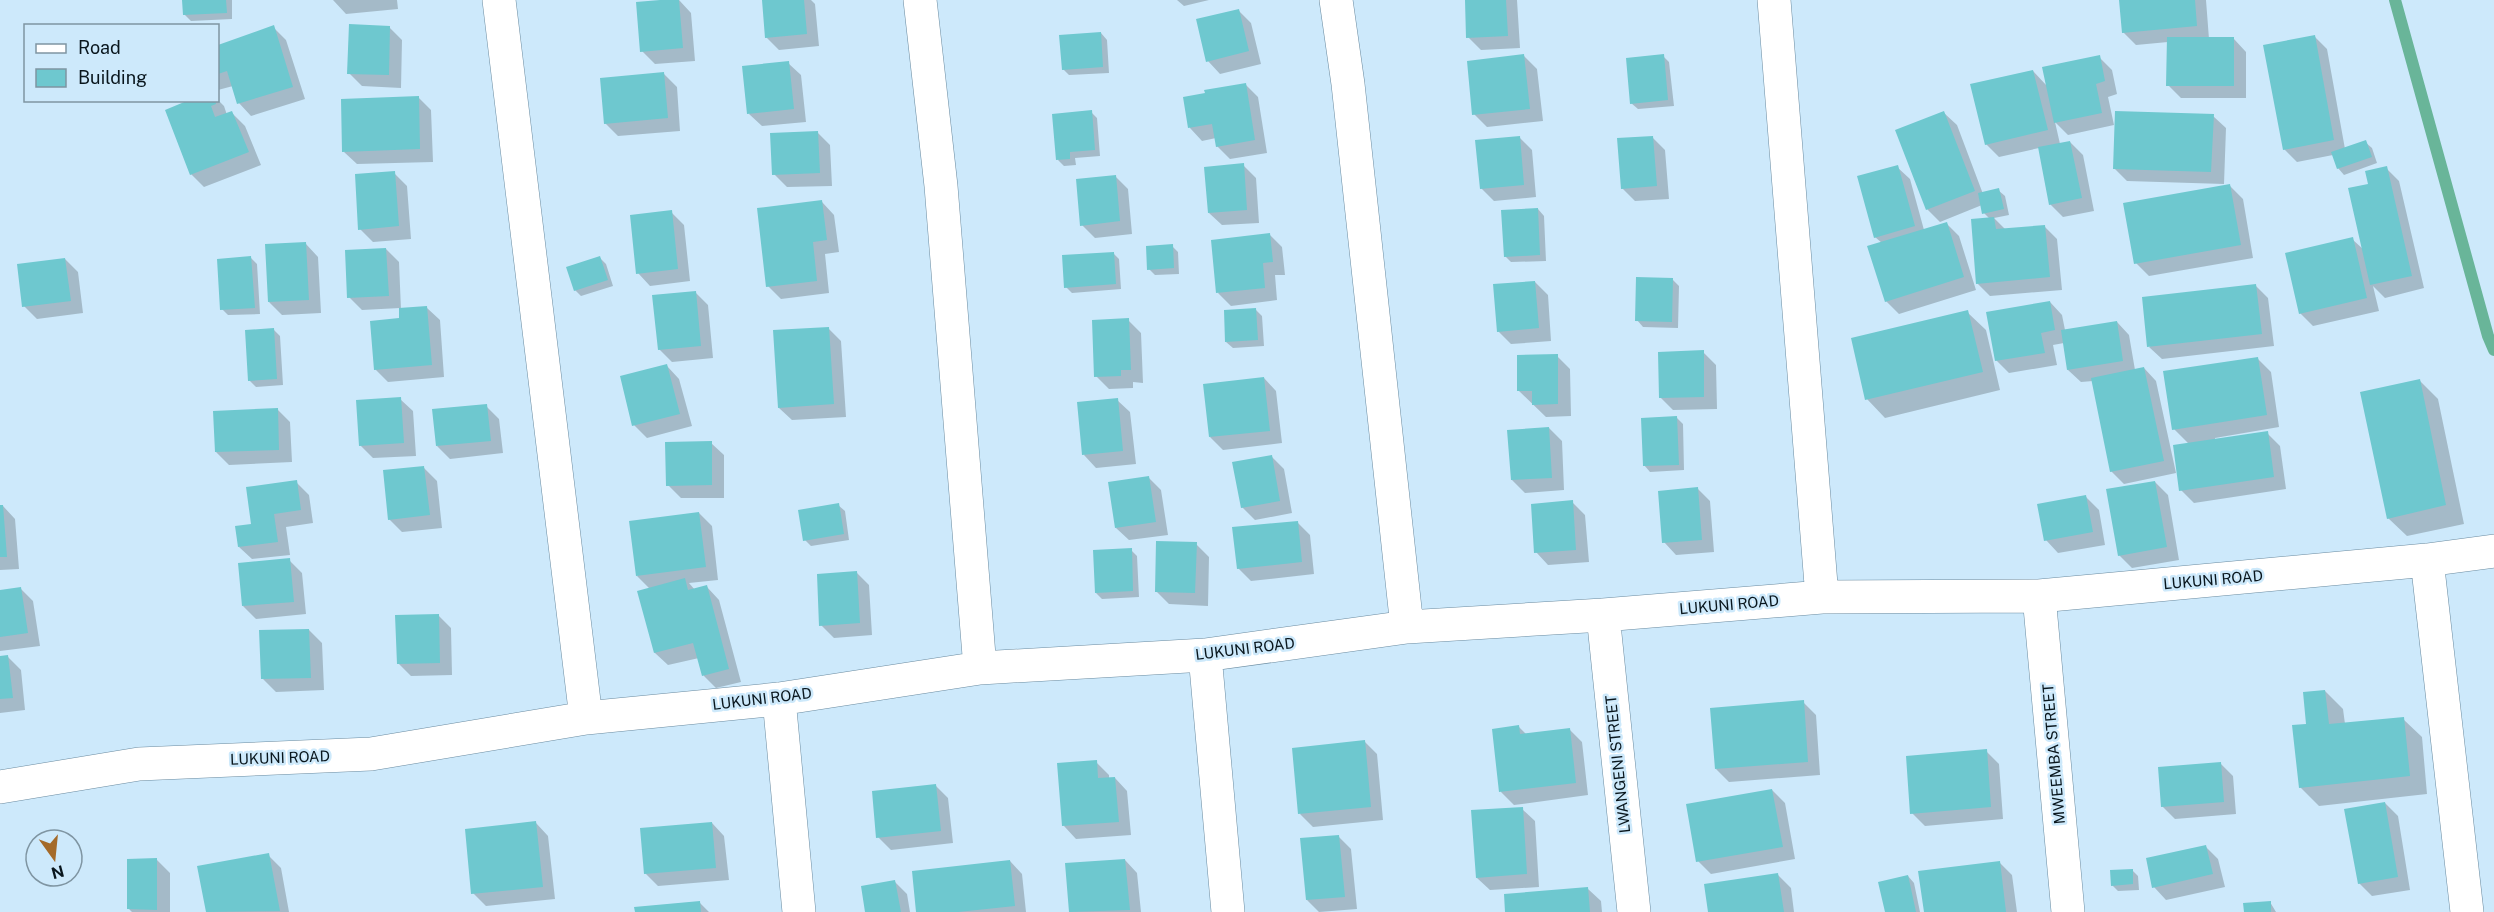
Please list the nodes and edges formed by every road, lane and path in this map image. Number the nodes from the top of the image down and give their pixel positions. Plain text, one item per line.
1 (499, 0) edge
2 (920, 0) edge
3 (1336, 0) edge
4 (1774, 0) edge
5 (2494, 551) edge
6 (2427, 560) junction
7 (2039, 596) junction
8 (1822, 597) junction
9 (1603, 615) junction
10 (1407, 627) junction
11 (1205, 655) junction
12 (980, 668) junction
13 (779, 699) junction
14 (586, 718) junction
15 (0, 787) edge
16 (799, 912) edge
17 (1228, 912) edge
18 (1634, 912) edge
19 (2068, 912) edge
20 (2467, 912) edge

1 - 14 street
2 - 12 street
3 - 10 street
4 - 8 street
5 - 6 street, LUKUNI ROAD
6 - 7 street, LUKUNI ROAD
6 - 20 street
7 - 8 street, LUKUNI ROAD
7 - 19 street, MWEEMBA STREET
8 - 9 street, LUKUNI ROAD
9 - 10 street, LUKUNI ROAD
9 - 18 street, LWANGENI STREET
10 - 11 street, LUKUNI ROAD
11 - 12 street, LUKUNI ROAD
11 - 17 street
12 - 13 street, LUKUNI ROAD
13 - 14 street, LUKUNI ROAD
13 - 16 street
14 - 15 street, LUKUNI ROAD

